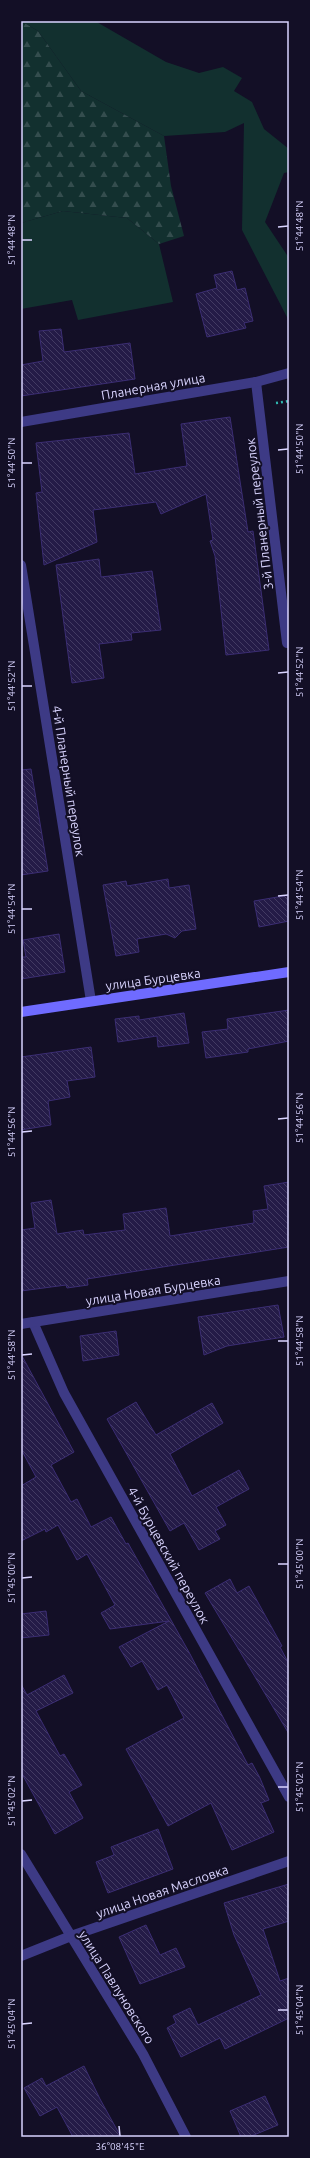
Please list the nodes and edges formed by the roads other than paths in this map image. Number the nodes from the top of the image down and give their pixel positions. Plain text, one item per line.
1 (289, 374) edge
2 (256, 382) junction
3 (21, 422) edge
4 (21, 565) edge
5 (287, 643) dead end
6 (289, 972) edge
7 (91, 1001) junction
8 (21, 1012) edge
9 (289, 1281) edge
10 (33, 1322) junction
11 (21, 1324) edge
12 (289, 1797) edge
13 (21, 1854) edge
14 (289, 1861) edge
15 (71, 1936) junction
16 (21, 1956) edge
17 (186, 2137) edge

1 - 2 street, Планерная улица
2 - 3 street, Планерная улица
2 - 5 street, 3-й Планерный переулок
4 - 7 street, 4-й Планерный переулок
6 - 7 street, улица Бурцевка
7 - 8 street, улица Бурцевка
9 - 10 street, улица Новая Бурцевка
10 - 11 street, улица Новая Бурцевка
10 - 12 street, 4-й Бурцевский переулок
13 - 15 street, улица Павлуновского
14 - 15 street, улица Новая Масловка
15 - 16 street, улица Новая Масловка
15 - 17 street, улица Павлуновского

